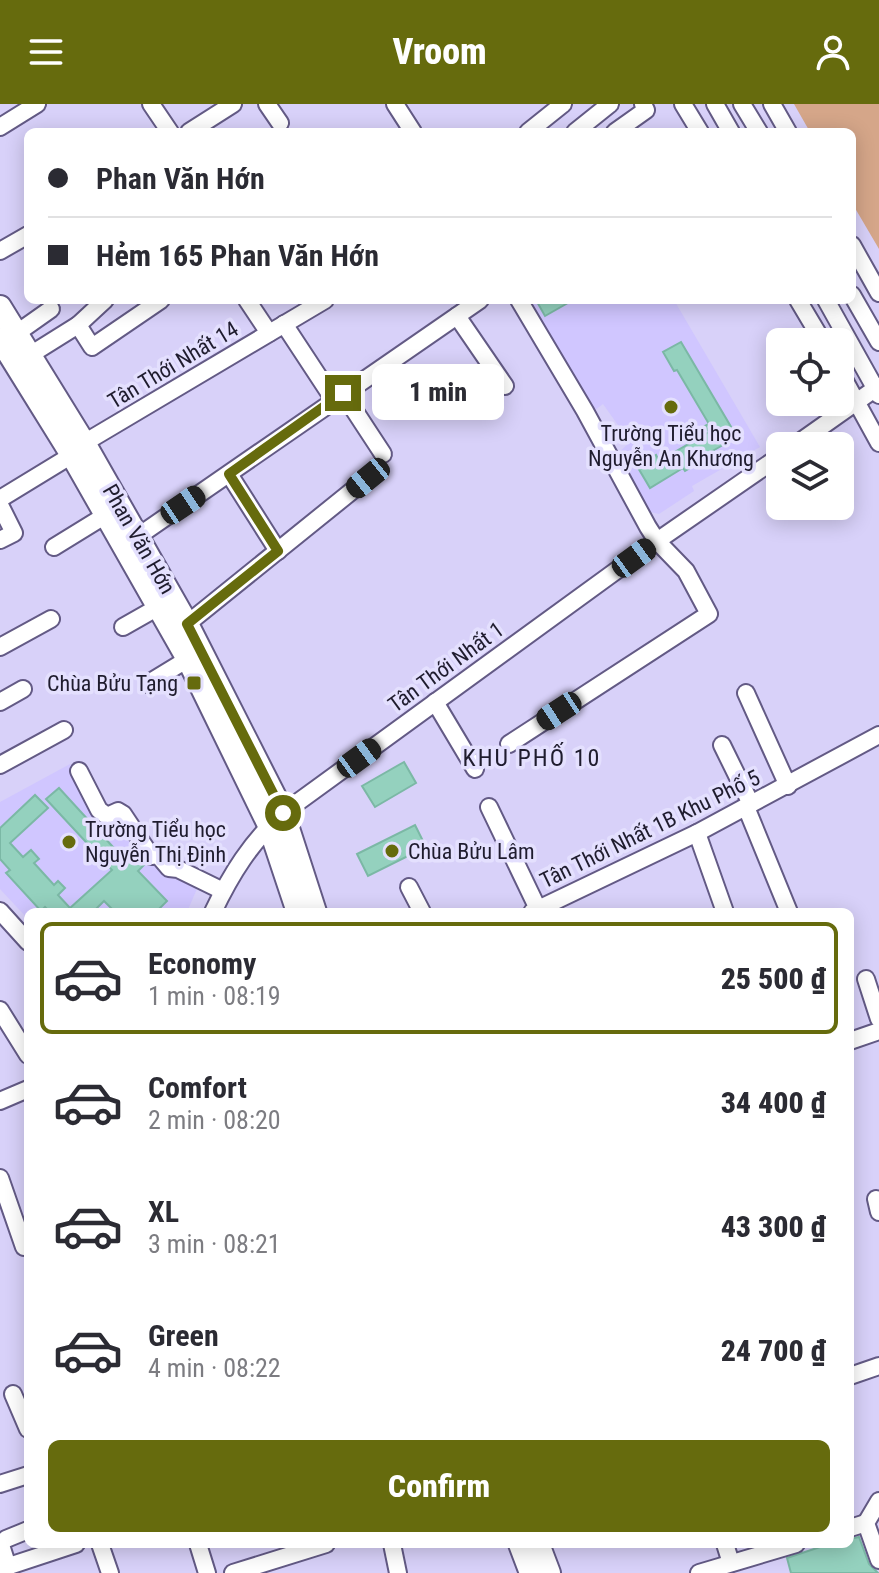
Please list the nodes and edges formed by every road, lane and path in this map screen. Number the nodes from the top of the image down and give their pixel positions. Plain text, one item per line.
1 (37, 104) edge
2 (151, 104) edge
3 (233, 104) edge
4 (267, 104) edge
5 (395, 104) edge
6 (563, 104) edge
7 (610, 104) edge
8 (643, 104) edge
9 (683, 104) edge
10 (715, 104) edge
11 (742, 104) edge
12 (772, 104) edge
13 (280, 123) dead end
14 (0, 127) edge
15 (167, 128) edge
16 (195, 128) edge
17 (410, 128) edge
18 (533, 128) edge
19 (580, 128) edge
20 (621, 128) edge
21 (698, 128) edge
22 (729, 128) edge
23 (757, 128) edge
24 (786, 128) edge
25 (24, 237) edge
26 (0, 251) edge
27 (856, 252) edge
28 (879, 293) edge
29 (856, 302) edge
30 (101, 304) edge
31 (155, 304) edge
32 (250, 304) edge
33 (318, 304) edge
34 (474, 304) edge
35 (521, 304) edge
36 (800, 304) edge
37 (828, 304) edge
38 (0, 307) edge
39 (51, 309) dead end
40 (457, 316) junction
41 (284, 324) junction
42 (78, 325) junction
43 (815, 328) edge
44 (269, 333) junction
45 (8, 336) edge
46 (879, 342) edge
47 (30, 355) junction
48 (505, 386) dead end
49 (878, 389) edge
50 (854, 396) edge
51 (338, 397) junction
52 (857, 401) junction
53 (814, 432) edge
54 (879, 443) edge
55 (78, 449) junction
56 (383, 454) dead end
57 (766, 466) edge
58 (229, 474) junction
59 (368, 478) dead end
60 (0, 502) edge
61 (106, 515) junction
62 (137, 537) junction
63 (0, 540) edge
64 (657, 541) junction
65 (54, 547) dead end
66 (278, 551) junction
67 (160, 606) junction
68 (51, 619) dead end
69 (187, 624) junction
70 (123, 627) dead end
71 (0, 647) edge
72 (188, 659) junction
73 (147, 684) dead end
74 (23, 689) dead end
75 (746, 693) dead end
76 (0, 702) edge
77 (435, 702) junction
78 (64, 730) dead end
79 (879, 735) edge
80 (509, 744) dead end
81 (722, 745) dead end
82 (0, 765) edge
83 (475, 769) dead end
84 (79, 771) dead end
85 (788, 786) junction
86 (748, 805) junction
87 (489, 807) dead end
88 (276, 819) junction
89 (697, 833) junction
90 (409, 887) dead end
91 (223, 891) junction
92 (215, 908) edge
93 (297, 908) edge
94 (313, 908) edge
95 (420, 908) edge
96 (534, 908) edge
97 (539, 908) edge
98 (724, 908) edge
99 (787, 908) edge
100 (0, 911) edge
101 (24, 938) edge
102 (866, 979) dead end
103 (0, 1010) edge
104 (879, 1019) edge
105 (879, 1031) edge
106 (854, 1040) edge
107 (24, 1049) edge
108 (24, 1091) edge
109 (0, 1101) edge
110 (0, 1178) edge
111 (24, 1243) edge
112 (879, 1366) edge
113 (854, 1375) edge
114 (13, 1394) dead end
115 (24, 1420) edge
116 (24, 1476) edge
117 (0, 1484) edge
118 (879, 1501) edge
119 (858, 1526) edge
120 (24, 1532) edge
121 (3, 1540) edge
122 (64, 1548) edge
123 (101, 1548) edge
124 (199, 1548) edge
125 (313, 1548) edge
126 (393, 1548) edge
127 (522, 1548) edge
128 (540, 1548) edge
129 (726, 1548) edge
130 (782, 1548) edge
131 (761, 1554) junction
132 (879, 1560) edge
133 (731, 1563) junction
134 (4, 1568) edge
135 (110, 1573) edge
136 (207, 1573) edge
137 (233, 1573) edge
138 (398, 1573) edge
139 (531, 1573) edge
140 (549, 1573) edge
141 (699, 1573) edge
142 (765, 1573) edge

1 - 14 street
2 - 15 street
3 - 16 street
4 - 13 street
5 - 17 street
6 - 18 street
7 - 19 street
8 - 20 street
9 - 21 street
10 - 22 street
11 - 23 street
12 - 24 street
25 - 26 street
27 - 28 street
29 - 46 street
30 - 42 street
31 - 42 street
32 - 44 street
33 - 41 street, Tân Thới Nhất 14
34 - 40 street
35 - 64 street
36 - 43 street
37 - 49 street
38 - 45 main road, Phan Văn Hớn
39 - 45 street
40 - 48 street
40 - 51 street
41 - 44 street, Tân Thới Nhất 14
41 - 51 street
42 - 47 street
44 - 55 street, Tân Thới Nhất 14
45 - 47 main road, Phan Văn Hớn
45 - 55 main road, Phan Văn Hớn
47 - 55 main road, Phan Văn Hớn
49 - 52 street
50 - 52 street
51 - 56 street
51 - 58 street
52 - 53 street
52 - 54 street
55 - 60 street, Tân Thới Nhất 14
55 - 61 main road, Phan Văn Hớn
55 - 62 main road, Phan Văn Hớn
57 - 64 street, Tân Thới Nhất 1
58 - 62 street
58 - 66 street
59 - 66 street
60 - 63 street
61 - 65 street
61 - 67 main road, Phan Văn Hớn
62 - 69 main road, Phan Văn Hớn
64 - 77 street, Tân Thới Nhất 1
64 - 80 street
66 - 69 street
67 - 70 street
67 - 72 main road, Phan Văn Hớn
68 - 71 street
69 - 88 main road, Phan Văn Hớn
72 - 73 street
72 - 88 main road, Phan Văn Hớn
74 - 76 street
75 - 85 street
77 - 83 street
77 - 88 street, Tân Thới Nhất 1
78 - 82 street
79 - 85 street, Tân Thới Nhất 1B Khu Phố 5
81 - 86 street
84 - 91 street
85 - 86 street, Tân Thới Nhất 1B Khu Phố 5
86 - 89 street, Tân Thới Nhất 1B Khu Phố 5
86 - 99 street
87 - 96 street
88 - 91 street, Tân Thới Nhất 1
88 - 93 main road, Phan Văn Hớn
88 - 94 main road, Phan Văn Hớn
89 - 97 street, Tân Thới Nhất 1B Khu Phố 5
89 - 98 street
90 - 95 street
91 - 92 street, Tân Thới Nhất 1
100 - 101 street
102 - 104 street
103 - 107 street
105 - 106 street
108 - 109 street
110 - 111 street
112 - 113 street
114 - 115 street
116 - 117 street
118 - 119 street
119 - 132 street
120 - 121 street
121 - 134 street
122 - 134 street
123 - 135 street
124 - 136 street
125 - 137 street
126 - 138 street
127 - 139 main road
128 - 140 main road
129 - 133 street
130 - 131 street
131 - 133 street
131 - 142 street
133 - 141 street

